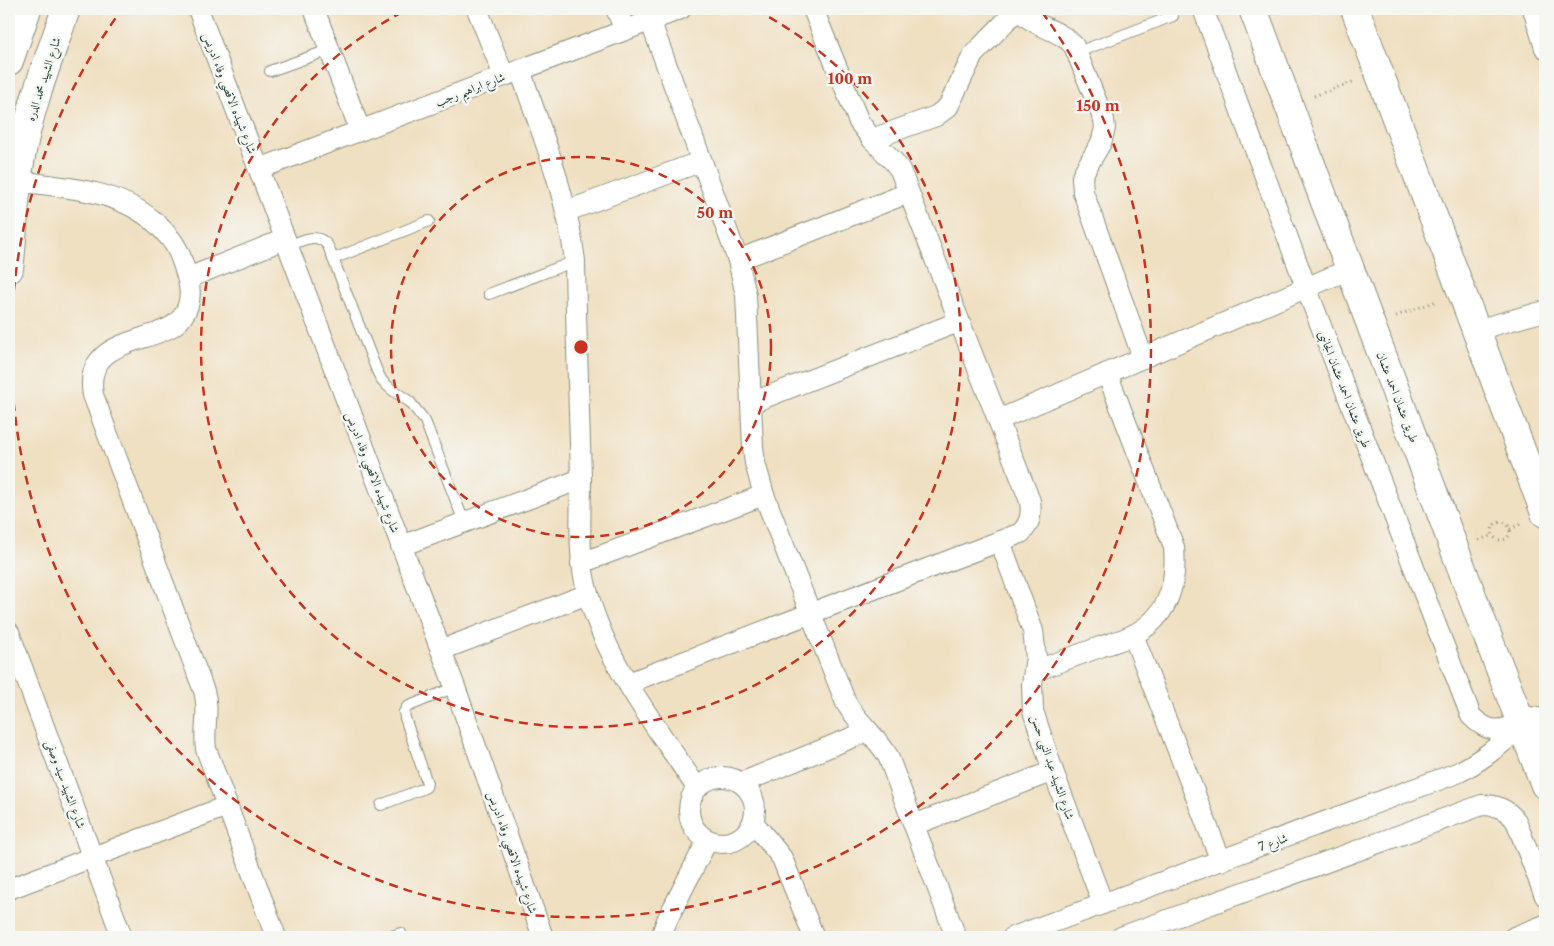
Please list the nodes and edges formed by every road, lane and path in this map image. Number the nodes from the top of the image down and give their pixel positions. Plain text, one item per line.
1 (28, 9) edge
2 (66, 9) edge
3 (198, 9) edge
4 (314, 9) edge
5 (477, 9) edge
6 (616, 9) edge
7 (681, 9) edge
8 (813, 9) edge
9 (1018, 9) edge
10 (1203, 9) edge
11 (1253, 9) edge
12 (1355, 9) edge
13 (1533, 9) edge
14 (1173, 16) dead end
15 (650, 20) junction
16 (625, 30) junction
17 (1545, 48) edge
18 (330, 50) junction
19 (1078, 52) junction
20 (9, 60) edge
21 (270, 71) dead end
22 (1378, 71) junction
23 (512, 73) junction
24 (1289, 106) junction
25 (360, 130) junction
26 (872, 139) junction
27 (702, 161) junction
28 (259, 169) junction
29 (17, 181) junction
30 (908, 193) junction
31 (567, 211) junction
32 (429, 221) dead end
33 (287, 242) junction
34 (333, 259) junction
35 (738, 260) junction
36 (575, 261) junction
37 (9, 269) edge
38 (1350, 269) junction
39 (188, 278) junction
40 (1306, 288) junction
41 (1461, 292) junction
42 (489, 294) dead end
43 (1545, 311) edge
44 (958, 322) junction
45 (1371, 325) junction
46 (1476, 330) junction
47 (1143, 358) junction
48 (1106, 373) junction
49 (751, 403) junction
50 (998, 420) junction
51 (581, 479) junction
52 (764, 495) junction
53 (1545, 513) edge
54 (464, 522) junction
55 (1504, 540) joint
56 (1000, 541) junction
57 (402, 546) junction
58 (581, 562) junction
59 (588, 594) junction
60 (811, 613) junction
61 (9, 632) edge
62 (1133, 635) junction
63 (441, 650) junction
64 (1035, 671) junction
65 (628, 683) junction
66 (455, 687) junction
67 (1529, 724) edge
68 (868, 731) junction
69 (1053, 771) junction
70 (741, 783) junction
71 (1545, 785) edge
72 (697, 788) junction
73 (381, 805) dead end
74 (227, 806) junction
75 (753, 822) junction
76 (914, 825) junction
77 (707, 841) junction
78 (93, 858) junction
79 (1221, 861) junction
80 (9, 889) edge
81 (1545, 896) edge
82 (1102, 904) junction
83 (1545, 925) edge
84 (401, 933) dead end
85 (1038, 933) edge
86 (122, 937) edge
87 (276, 937) edge
88 (389, 937) edge
89 (543, 937) edge
90 (661, 937) edge
91 (814, 937) edge
92 (956, 937) edge
93 (1014, 937) edge
94 (1125, 937) edge
95 (1514, 937) edge

1 - 20 main road
2 - 29 main road, شارع الشهيد محمد الدره
3 - 28 street, شارع شهيده الاقصي وفاء ادريس
4 - 18 street
5 - 23 street
6 - 16 street
7 - 15 street, شارع ابراهيم رجب
8 - 26 street
9 - 19 street
9 - 26 street
10 - 40 street, طريق عثمان احمد عثمان الجانبى
11 - 24 main road, طريق عثمان احمد عثمان
12 - 22 main road
13 - 17 street
14 - 19 lane
15 - 16 street, شارع ابراهيم رجب
15 - 27 street
16 - 23 street, شارع ابراهيم رجب
18 - 21 lane
18 - 25 street
19 - 47 street
22 - 24 path
22 - 41 main road
23 - 25 street, شارع ابراهيم رجب
23 - 31 street
24 - 38 main road, طريق عثمان احمد عثمان
25 - 28 street, شارع ابراهيم رجب
26 - 30 street
27 - 31 street
27 - 35 street
28 - 33 street, شارع شهيده الاقصي وفاء ادريس
29 - 37 main road, شارع الشهيد محمد الدره
29 - 39 street
30 - 35 street
30 - 44 street
31 - 36 street
32 - 34 lane
33 - 34 lane
33 - 39 street
33 - 57 street, شارع شهيده الاقصي وفاء ادريس
34 - 54 lane
35 - 49 street
36 - 42 lane
36 - 51 street
38 - 40 street
38 - 45 main road, طريق عثمان احمد عثمان
39 - 74 street
40 - 47 street
40 - 67 street, طريق عثمان احمد عثمان الجانبى
41 - 45 path
41 - 46 main road
43 - 46 street
44 - 49 street
44 - 50 street
45 - 67 main road, طريق عثمان احمد عثمان
46 - 53 main road
47 - 48 street
48 - 50 street
48 - 62 street
49 - 52 street
50 - 56 street
51 - 54 street
51 - 58 street
52 - 58 street
52 - 60 street
54 - 57 street
55 - 55 path
56 - 60 street
56 - 64 street, شارع الشهيد عبد النبى حسن
57 - 63 street, شارع شهيده الاقصي وفاء ادريس
58 - 59 street
59 - 63 street
59 - 65 street
60 - 65 street
60 - 68 street
61 - 78 street, شارع الشهيد سيد وصفى
62 - 64 street
62 - 79 street
63 - 66 street, شارع شهيده الاقصي وفاء ادريس
64 - 69 street, شارع الشهيد عبد النبى حسن
65 - 72 street
66 - 73 lane
66 - 89 street, شارع شهيده الاقصي وفاء ادريس
67 - 71 main road, طريق عثمان احمد عثمان
67 - 79 street, شارع 7
68 - 70 street
68 - 76 street
69 - 76 street
69 - 82 street, شارع الشهيد عبد النبى حسن
70 - 72 street
70 - 75 street
72 - 77 street
74 - 78 street
74 - 87 street
75 - 77 street
75 - 91 street
76 - 92 street
77 - 90 street
78 - 80 street
78 - 86 street, شارع الشهيد سيد وصفى
79 - 82 street, شارع 7
81 - 94 street
82 - 85 street, شارع 7
83 - 95 street
84 - 88 lane
85 - 93 street, شارع 7

